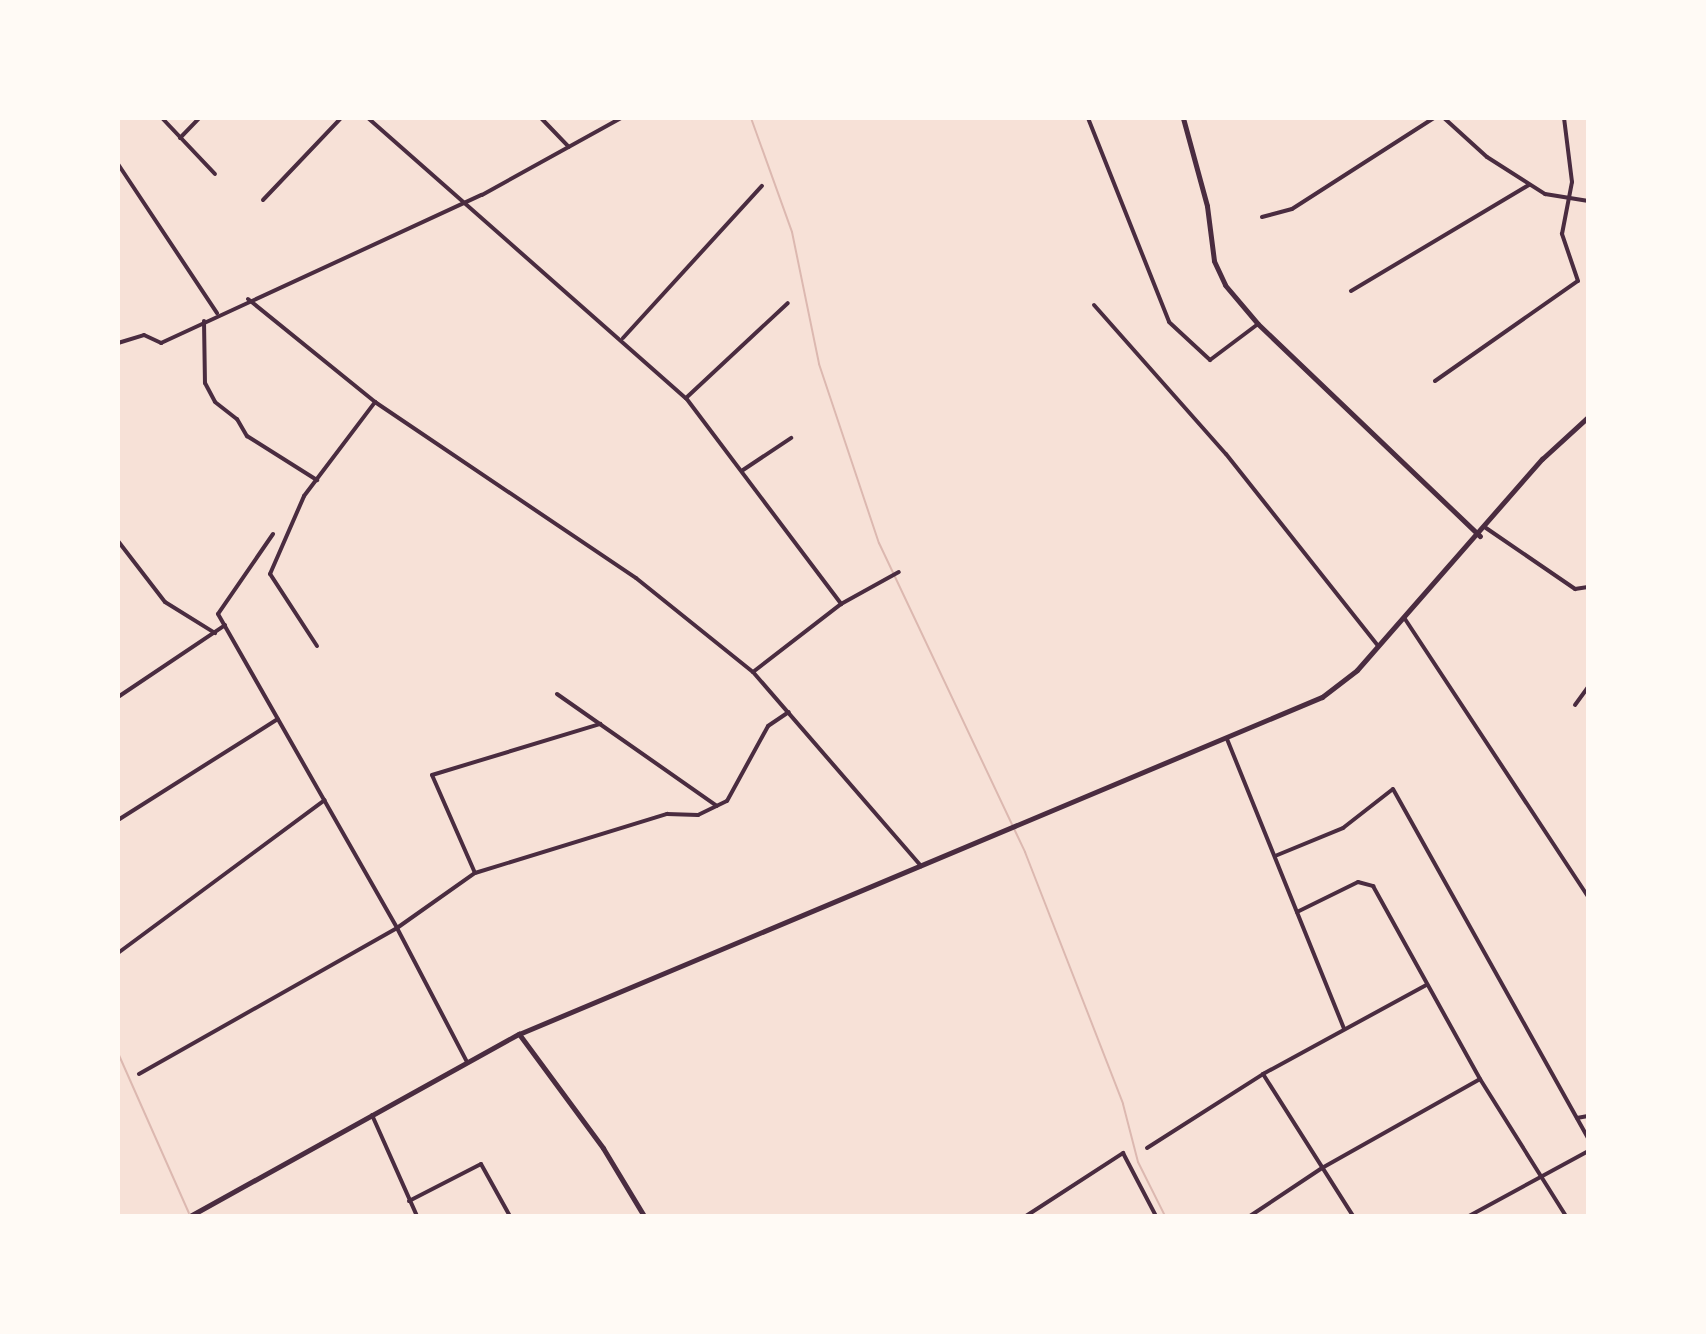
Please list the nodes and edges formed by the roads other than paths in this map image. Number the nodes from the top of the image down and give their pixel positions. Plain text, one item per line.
1 (162, 118) edge
2 (199, 118) edge
3 (341, 118) edge
4 (368, 118) edge
5 (541, 118) edge
6 (621, 118) edge
7 (1088, 118) edge
8 (1183, 118) edge
9 (1434, 118) edge
10 (1444, 118) edge
11 (1564, 118) edge
12 (180, 138) junction
13 (569, 147) junction
14 (118, 164) edge
15 (215, 174) dead end
16 (1529, 185) junction
17 (762, 186) dead end
18 (263, 200) dead end
19 (1566, 201) junction
20 (1588, 201) edge
21 (466, 202) junction
22 (1262, 217) dead end
23 (1351, 291) dead end
24 (248, 299) junction
25 (788, 303) dead end
26 (1094, 305) dead end
27 (217, 313) junction
28 (204, 321) junction
29 (1258, 324) junction
30 (623, 338) junction
31 (118, 343) edge
32 (1435, 381) dead end
33 (686, 398) junction
34 (375, 402) junction
35 (1588, 417) edge
36 (791, 438) dead end
37 (742, 470) junction
38 (317, 480) junction
39 (1486, 528) junction
40 (273, 534) dead end
41 (1480, 536) junction
42 (118, 541) edge
43 (899, 572) dead end
44 (1588, 587) edge
45 (841, 604) junction
46 (1405, 619) junction
47 (225, 625) junction
48 (215, 633) junction
49 (317, 646) dead end
50 (1378, 646) junction
51 (753, 672) junction
52 (1588, 687) edge
53 (557, 694) dead end
54 (118, 697) edge
55 (1575, 705) dead end
56 (789, 712) junction
57 (279, 718) junction
58 (600, 724) junction
59 (1227, 739) junction
60 (325, 800) junction
61 (717, 806) junction
62 (118, 820) edge
63 (1275, 856) junction
64 (921, 866) junction
65 (475, 873) junction
66 (1588, 897) edge
67 (1297, 912) junction
68 (397, 928) junction
69 (118, 953) edge
70 (1426, 985) junction
71 (1344, 1028) junction
72 (519, 1034) junction
73 (467, 1062) junction
74 (139, 1074) dead end
75 (1263, 1074) junction
76 (1480, 1079) junction
77 (372, 1115) junction
78 (1588, 1116) edge
79 (1577, 1118) junction
80 (1588, 1138) edge
81 (1147, 1148) dead end
82 (1588, 1151) edge
83 (1322, 1168) junction
84 (1543, 1176) junction
85 (409, 1201) junction
86 (190, 1216) edge
87 (417, 1216) edge
88 (510, 1216) edge
89 (644, 1216) edge
90 (1026, 1216) edge
91 (1156, 1216) edge
92 (1250, 1216) edge
93 (1353, 1216) edge
94 (1469, 1216) edge
95 (1566, 1216) edge

1 - 12 street
2 - 12 street
3 - 18 street
4 - 21 street
5 - 13 street
6 - 13 street
7 - 29 street
8 - 29 street
9 - 22 street
10 - 16 street
11 - 19 street
12 - 15 street
13 - 21 street
14 - 27 street
16 - 19 street
16 - 23 street
17 - 30 street
19 - 20 street
19 - 32 street
21 - 24 street
21 - 30 street
24 - 27 street
24 - 34 street
25 - 33 street
26 - 50 street
27 - 28 street
28 - 31 street
28 - 38 street
29 - 41 street
30 - 33 street
33 - 37 street
34 - 38 street
34 - 51 street
35 - 39 street
36 - 37 street
37 - 45 street
38 - 49 street
39 - 41 street
39 - 44 street
40 - 47 street
41 - 46 street
42 - 48 street
43 - 45 street
45 - 51 street
46 - 50 street
46 - 66 street
47 - 48 street
47 - 57 street
48 - 54 street
50 - 59 street
51 - 56 street
52 - 55 street
53 - 58 street
56 - 61 street
56 - 64 street
57 - 60 street
57 - 62 street
58 - 61 street
58 - 65 street
59 - 63 street
59 - 64 street
60 - 68 street
60 - 69 street
61 - 65 street
63 - 67 street
63 - 79 street
64 - 72 street
65 - 68 street
67 - 70 street
67 - 71 street
68 - 73 street
68 - 74 street
70 - 71 street
70 - 76 street
71 - 75 street
72 - 73 street
72 - 89 street
73 - 77 street
75 - 81 street
75 - 83 street
76 - 83 street
76 - 84 street
77 - 85 street
77 - 86 street
78 - 79 street
79 - 80 street
82 - 84 street
83 - 92 street
83 - 93 street
84 - 94 street
84 - 95 street
85 - 87 street
85 - 88 street
90 - 91 street

